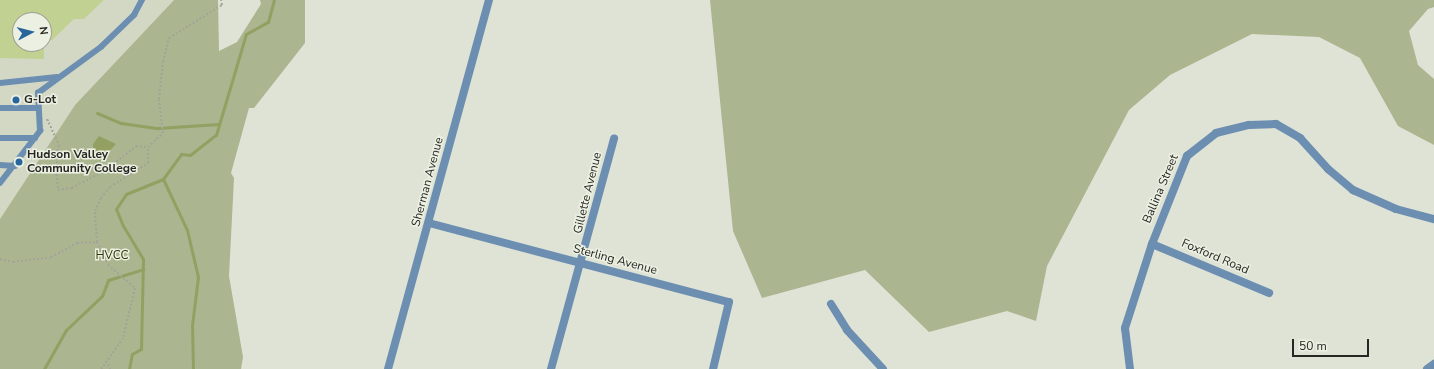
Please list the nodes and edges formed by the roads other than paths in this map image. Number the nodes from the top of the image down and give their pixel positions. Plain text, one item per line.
1 (142, 0) edge
2 (489, 0) edge
3 (62, 76) junction
4 (0, 83) edge
5 (0, 108) edge
6 (38, 108) junction
7 (0, 138) edge
8 (35, 138) junction
9 (614, 138) dead end
10 (0, 165) edge
11 (15, 166) junction
12 (0, 183) edge
13 (1434, 219) edge
14 (429, 223) junction
15 (1152, 244) junction
16 (582, 264) junction
17 (1269, 293) dead end
18 (831, 304) dead end
19 (1434, 364) edge
20 (388, 369) edge
21 (551, 369) edge
22 (713, 369) edge
23 (883, 369) edge
24 (1130, 369) edge
25 (1427, 369) edge

1 - 3 lane
2 - 14 street, Sherman Avenue
3 - 4 lane
3 - 6 lane
5 - 6 lane
6 - 8 lane
7 - 8 lane
8 - 11 lane
9 - 16 street, Gillette Avenue
10 - 11 lane
11 - 12 lane
13 - 15 street, Ballina Street
14 - 16 street, Sterling Avenue
14 - 20 street, Sherman Avenue
15 - 17 street, Foxford Road
15 - 24 street, Ballina Street
16 - 21 street, Gillette Avenue
16 - 22 street, Sterling Avenue
18 - 23 street
19 - 25 street

